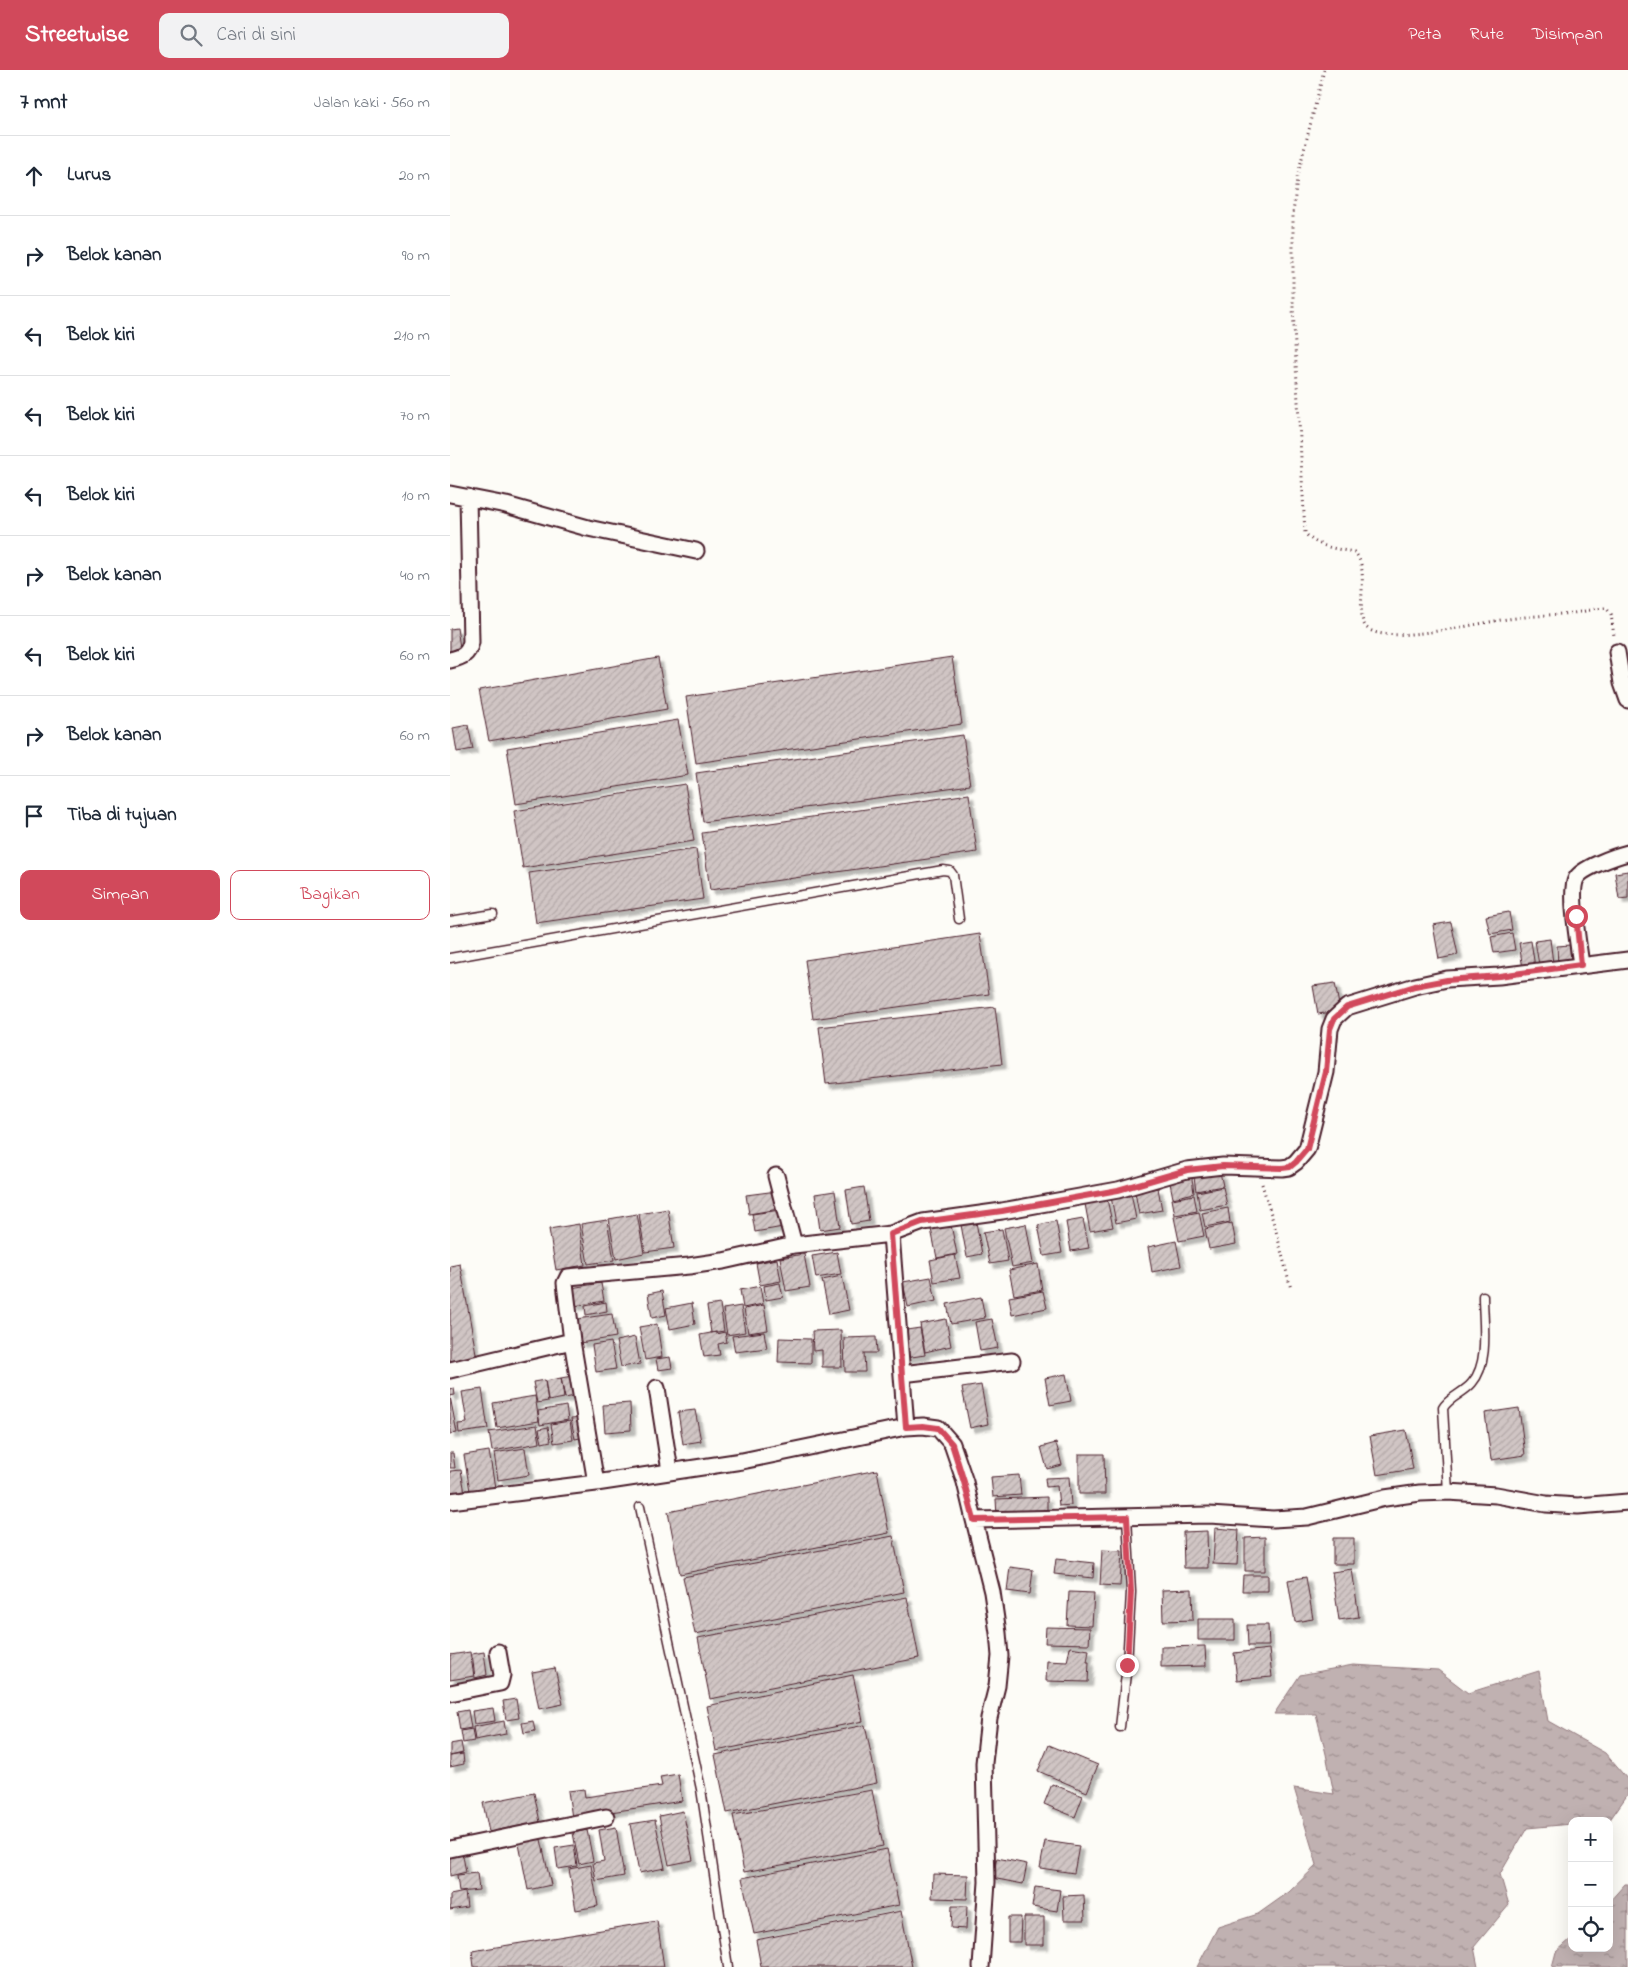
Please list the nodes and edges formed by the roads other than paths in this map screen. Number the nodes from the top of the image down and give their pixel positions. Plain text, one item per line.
1 (450, 494) edge
2 (468, 497) junction
3 (696, 551) dead end
4 (1617, 652) road end
5 (450, 660) edge
6 (1628, 700) edge
7 (1628, 853) edge
8 (493, 914) dead end
9 (959, 919) dead end
10 (450, 921) edge
11 (450, 958) edge
12 (1628, 960) edge
13 (1581, 965) junction
14 (776, 1176) dead end
15 (891, 1234) junction
16 (794, 1245) junction
17 (1483, 1296) dead end
18 (572, 1342) junction
19 (1012, 1361) dead end
20 (450, 1370) edge
21 (902, 1374) junction
22 (657, 1388) dead end
23 (906, 1427) junction
24 (670, 1471) junction
25 (596, 1483) junction
26 (1448, 1492) junction
27 (450, 1501) edge
28 (1628, 1502) edge
29 (640, 1507) dead end
30 (1127, 1517) junction
31 (974, 1520) junction
32 (498, 1652) dead end
33 (450, 1693) edge
34 (1120, 1727) dead end
35 (606, 1817) dead end
36 (450, 1849) edge
37 (728, 1967) edge
38 (981, 1967) edge

1 - 2 street
2 - 3 street
2 - 5 street
4 - 6 street
7 - 13 street
8 - 10 lane
9 - 11 lane
12 - 13 street
13 - 15 street
14 - 16 street
15 - 16 street
15 - 21 street
16 - 18 street
17 - 26 lane
18 - 20 street
18 - 25 street
19 - 21 street
21 - 23 street
22 - 24 street
23 - 24 street
23 - 31 street
24 - 25 street
25 - 27 street
26 - 28 street
26 - 30 street
29 - 37 lane
30 - 31 street
30 - 34 lane
31 - 38 street
32 - 33 street
35 - 36 street

